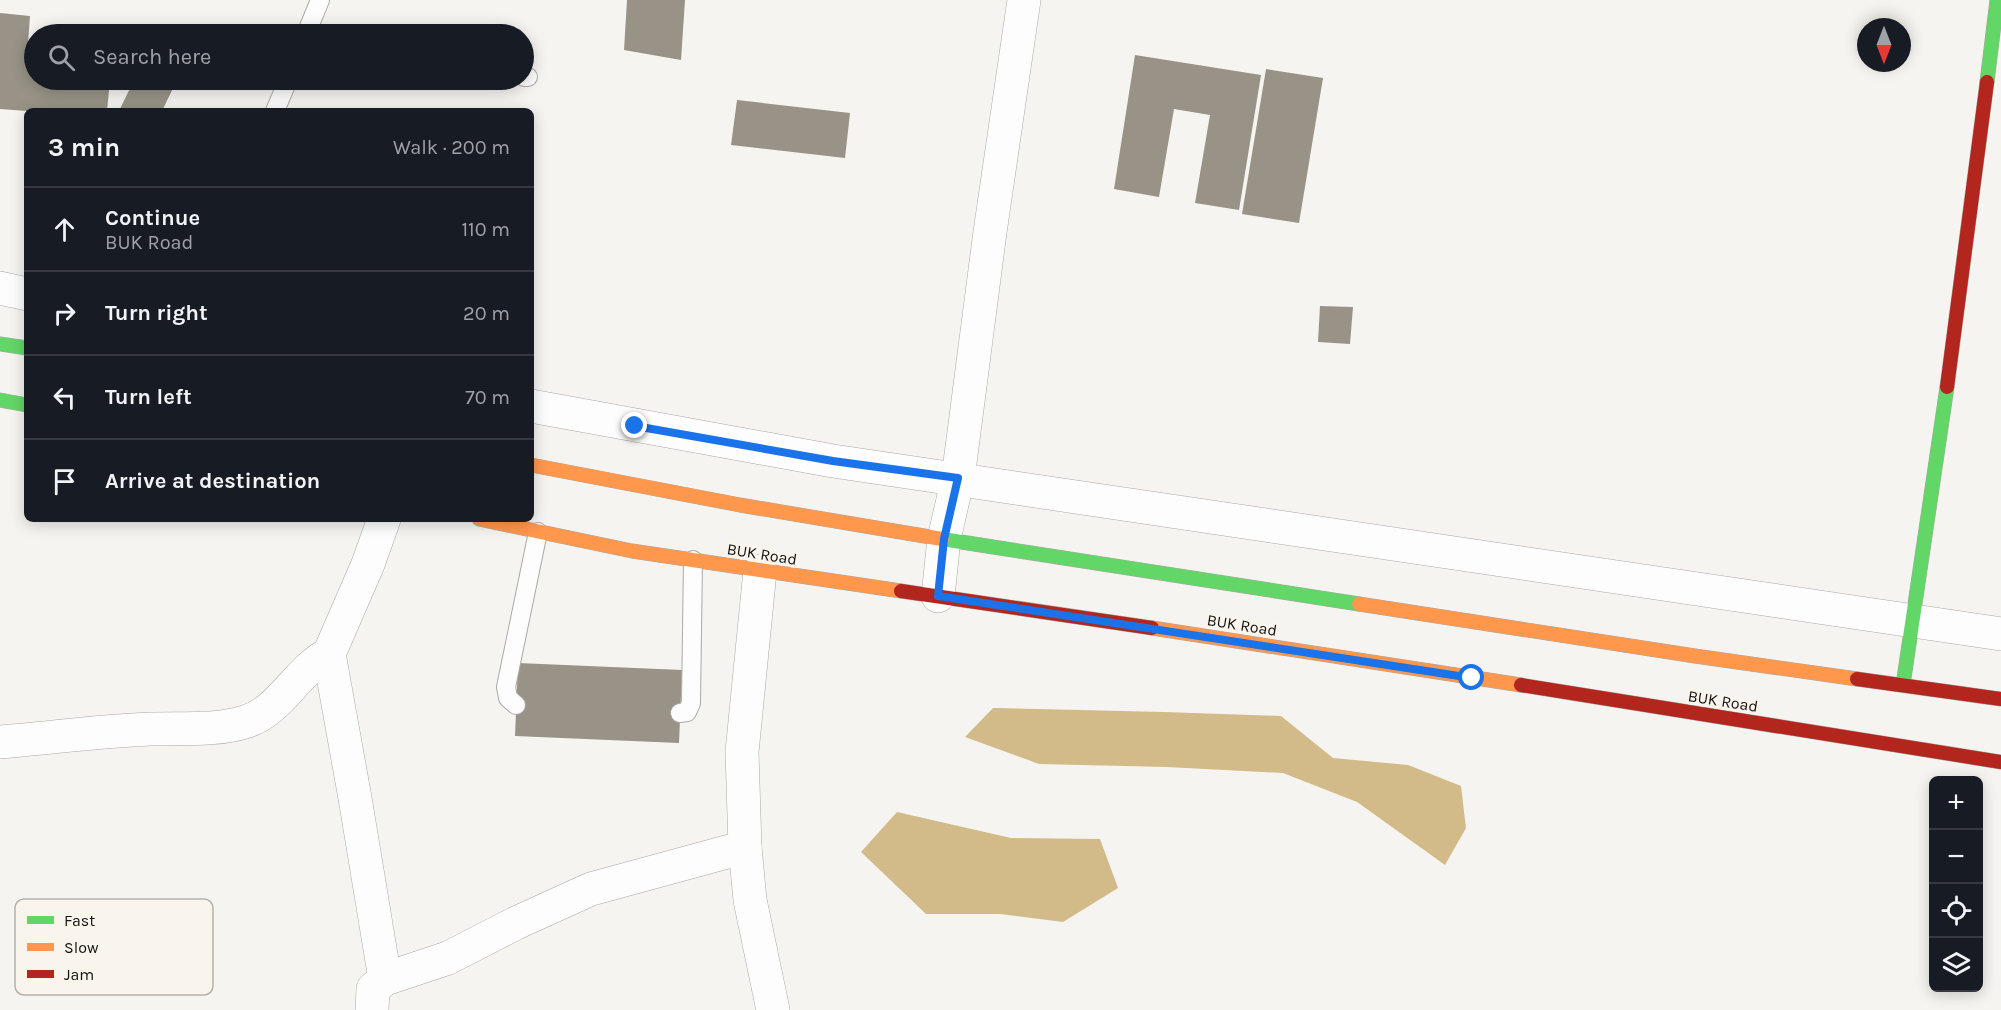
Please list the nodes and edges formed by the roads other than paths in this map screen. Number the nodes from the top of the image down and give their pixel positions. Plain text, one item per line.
1 (320, 0) edge
2 (1024, 0) edge
3 (1997, 0) edge
4 (310, 24) edge
5 (284, 90) edge
6 (276, 108) edge
7 (0, 288) edge
8 (24, 293) edge
9 (0, 344) edge
10 (24, 348) edge
11 (0, 400) edge
12 (24, 404) edge
13 (534, 407) edge
14 (534, 466) edge
15 (958, 478) junction
16 (383, 522) edge
17 (493, 522) edge
18 (538, 532) junction
19 (944, 539) junction
20 (693, 560) junction
21 (760, 570) junction
22 (938, 596) junction
23 (1926, 623) junction
24 (1999, 634) edge
25 (329, 654) junction
26 (1903, 685) junction
27 (2001, 699) edge
28 (516, 705) dead end
29 (680, 713) dead end
30 (0, 742) edge
31 (2001, 762) edge
32 (745, 847) junction
33 (384, 979) junction
34 (372, 1010) edge
35 (773, 1010) edge

1 - 4 lane
2 - 15 street
3 - 23 main road
5 - 6 lane
7 - 8 street
9 - 10 main road
11 - 12 main road
13 - 15 street
14 - 19 main road
15 - 19 street
15 - 23 street
16 - 25 street
17 - 18 main road, BUK Road
18 - 20 main road, BUK Road
18 - 28 lane
19 - 22 street
19 - 26 main road
20 - 21 main road, BUK Road
20 - 29 lane
21 - 22 main road, BUK Road
21 - 32 street
22 - 31 main road, BUK Road
23 - 24 street
23 - 26 main road
25 - 30 street
25 - 33 street
26 - 27 main road
32 - 33 street
32 - 35 street
33 - 34 street

